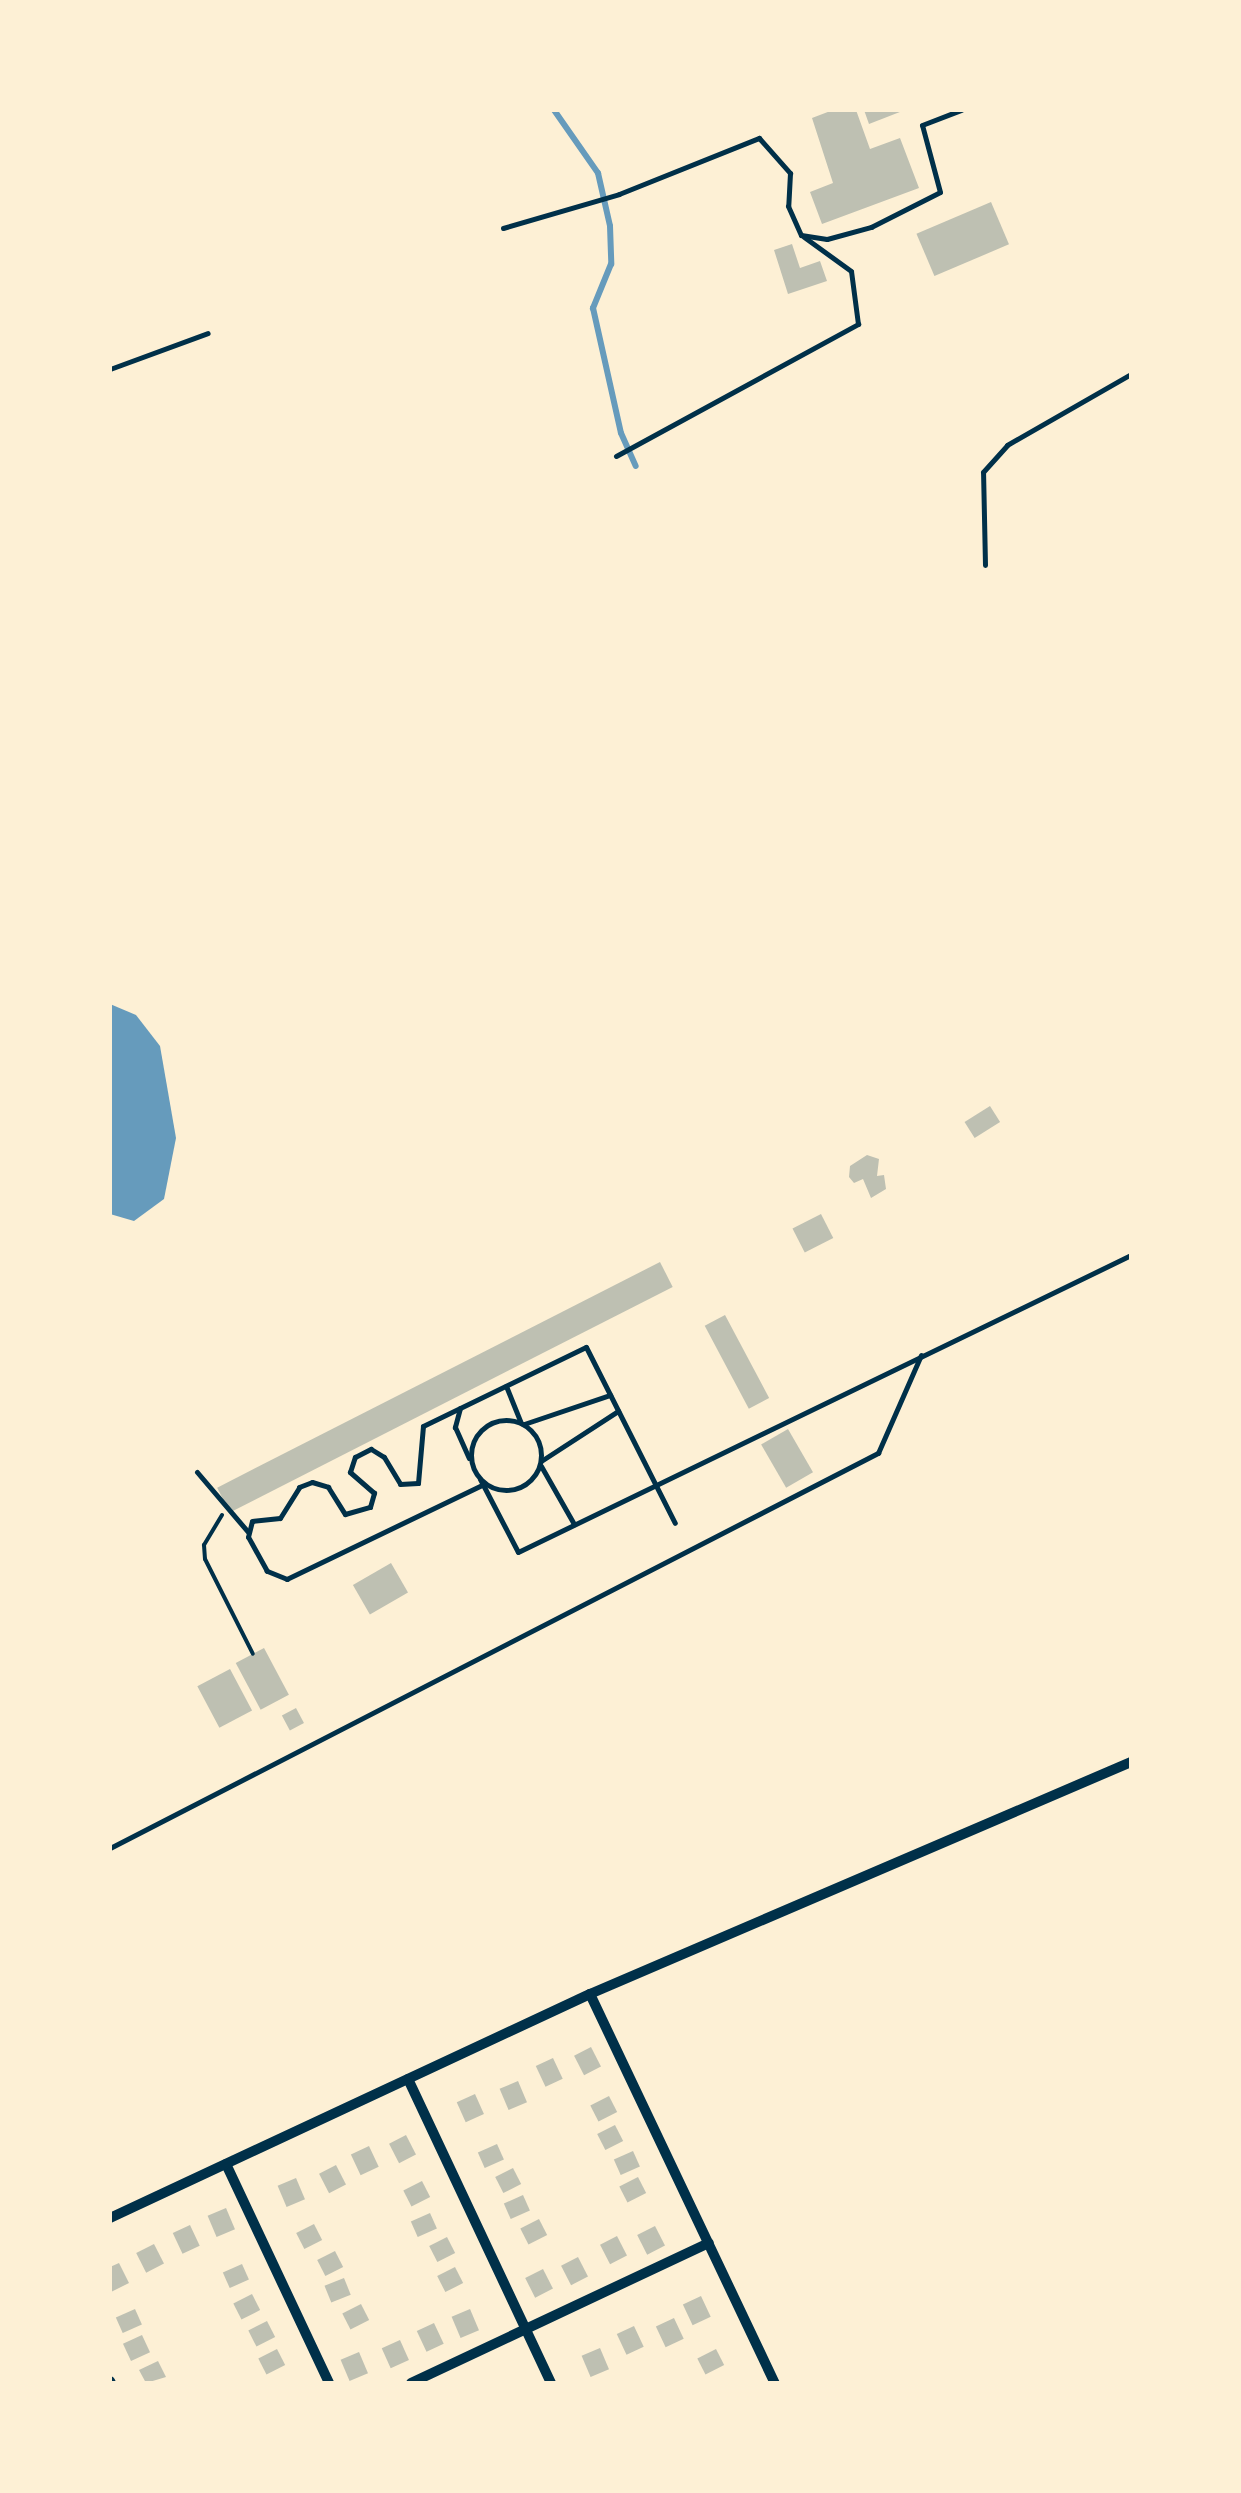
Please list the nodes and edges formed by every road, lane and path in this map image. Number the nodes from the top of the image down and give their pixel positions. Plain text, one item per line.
1 (961, 110) edge
2 (504, 228) dead end
3 (802, 236) junction
4 (208, 332) dead end
5 (110, 370) edge
6 (1131, 374) edge
7 (616, 456) dead end
8 (985, 565) dead end
9 (1131, 1255) edge
10 (922, 1355) junction
11 (506, 1386) junction
12 (610, 1395) junction
13 (460, 1408) junction
14 (618, 1411) junction
15 (522, 1424) junction
16 (541, 1463) junction
17 (472, 1465) junction
18 (197, 1472) dead end
19 (482, 1482) junction
20 (656, 1484) junction
21 (226, 1506) dead end
22 (675, 1523) dead end
23 (574, 1524) junction
24 (248, 1532) junction
25 (253, 1654) dead end
26 (1131, 1762) edge
27 (110, 1848) edge
28 (590, 1994) junction
29 (408, 2079) junction
30 (226, 2164) junction
31 (110, 2218) edge
32 (709, 2243) junction
33 (526, 2329) junction
34 (329, 2383) edge
35 (411, 2383) edge
36 (551, 2383) edge
37 (775, 2383) edge

1 - 3 lane
2 - 3 lane
3 - 7 lane
4 - 5 lane
6 - 8 lane
9 - 10 lane
10 - 20 lane
10 - 27 lane
11 - 12 lane
11 - 13 lane
11 - 15 lane
12 - 14 lane
12 - 15 lane
13 - 17 lane
13 - 24 lane
14 - 16 lane
14 - 20 lane
15 - 16 lane
15 - 17 lane
16 - 19 lane
16 - 23 lane
17 - 19 lane
18 - 24 lane
19 - 23 lane
19 - 24 lane
20 - 22 lane
20 - 23 lane
21 - 25 path
26 - 28 street
28 - 29 street
28 - 32 street
29 - 30 street
29 - 33 street
30 - 31 street
30 - 34 street
32 - 33 street
32 - 37 street
33 - 35 street
33 - 36 street

